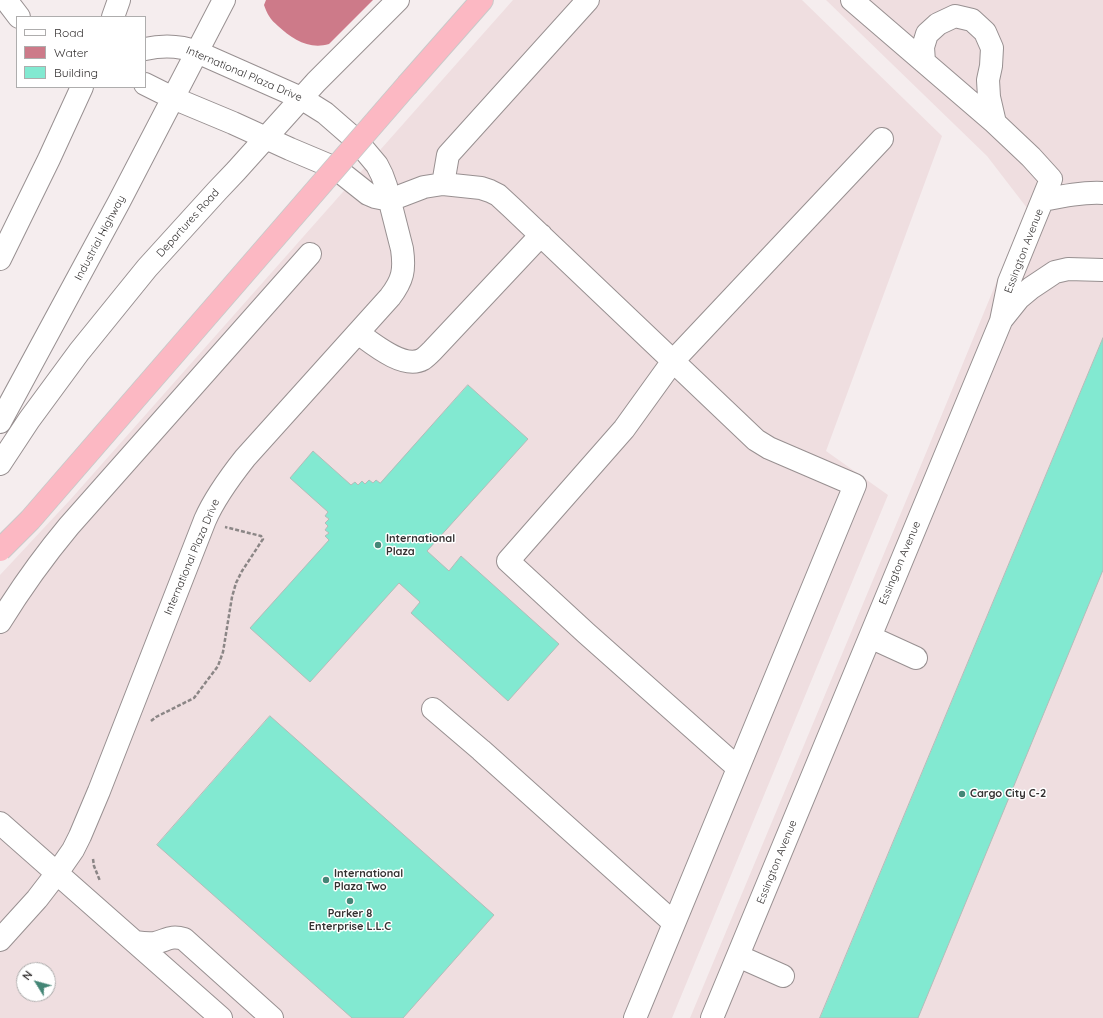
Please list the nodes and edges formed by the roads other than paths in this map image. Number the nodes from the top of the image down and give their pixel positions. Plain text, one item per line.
1 (6, 0) edge
2 (120, 0) edge
3 (224, 0) edge
4 (398, 0) edge
5 (482, 0) edge
6 (588, 0) edge
7 (852, 0) edge
8 (18, 16) edge
9 (112, 16) edge
10 (146, 49) edge
11 (197, 52) junction
12 (924, 62) junction
13 (146, 84) edge
14 (82, 88) edge
15 (173, 98) junction
16 (301, 98) junction
17 (995, 123) junction
18 (266, 138) junction
19 (882, 139) dead end
20 (443, 184) junction
21 (1103, 193) edge
22 (390, 200) junction
23 (1043, 200) junction
24 (541, 235) junction
25 (310, 254) dead end
26 (0, 258) edge
27 (1103, 270) edge
28 (1001, 321) junction
29 (358, 333) junction
30 (672, 361) junction
31 (0, 422) edge
32 (0, 464) edge
33 (0, 550) edge
34 (0, 622) edge
35 (870, 636) junction
36 (916, 658) dead end
37 (433, 709) dead end
38 (738, 768) junction
39 (0, 823) edge
40 (57, 874) junction
41 (674, 923) junction
42 (0, 940) edge
43 (135, 942) junction
44 (738, 956) junction
45 (783, 976) dead end
46 (221, 1018) edge
47 (272, 1018) edge
48 (635, 1018) edge
49 (712, 1018) edge

1 - 8 street
2 - 9 street
3 - 11 street, Industrial Highway
4 - 16 street, Departures Road
5 - 33 highway, bridge
6 - 20 street
7 - 12 street, Essington Avenue
10 - 11 street, International Plaza Drive
11 - 15 street, Industrial Highway
11 - 16 street, International Plaza Drive
12 - 17 street, Essington Avenue
12 - 17 street
13 - 15 street
14 - 26 street
15 - 18 street
15 - 31 street, Industrial Highway
16 - 18 street, Departures Road
16 - 22 street, International Plaza Drive
17 - 23 street, Essington Avenue
18 - 22 street
18 - 32 street, Departures Road
19 - 30 street
20 - 22 street
20 - 24 street
21 - 23 street
22 - 29 street, International Plaza Drive
23 - 28 street, Essington Avenue
24 - 29 street
24 - 30 street
25 - 34 street
27 - 28 street
28 - 35 street, Essington Avenue
29 - 40 street, International Plaza Drive
30 - 38 street
30 - 38 street
35 - 36 street
35 - 44 street, Essington Avenue
37 - 41 street
38 - 41 street
39 - 40 street
40 - 42 street, International Plaza Drive
40 - 43 street
41 - 48 street
43 - 46 street
43 - 47 street
44 - 45 street
44 - 49 street, Essington Avenue

